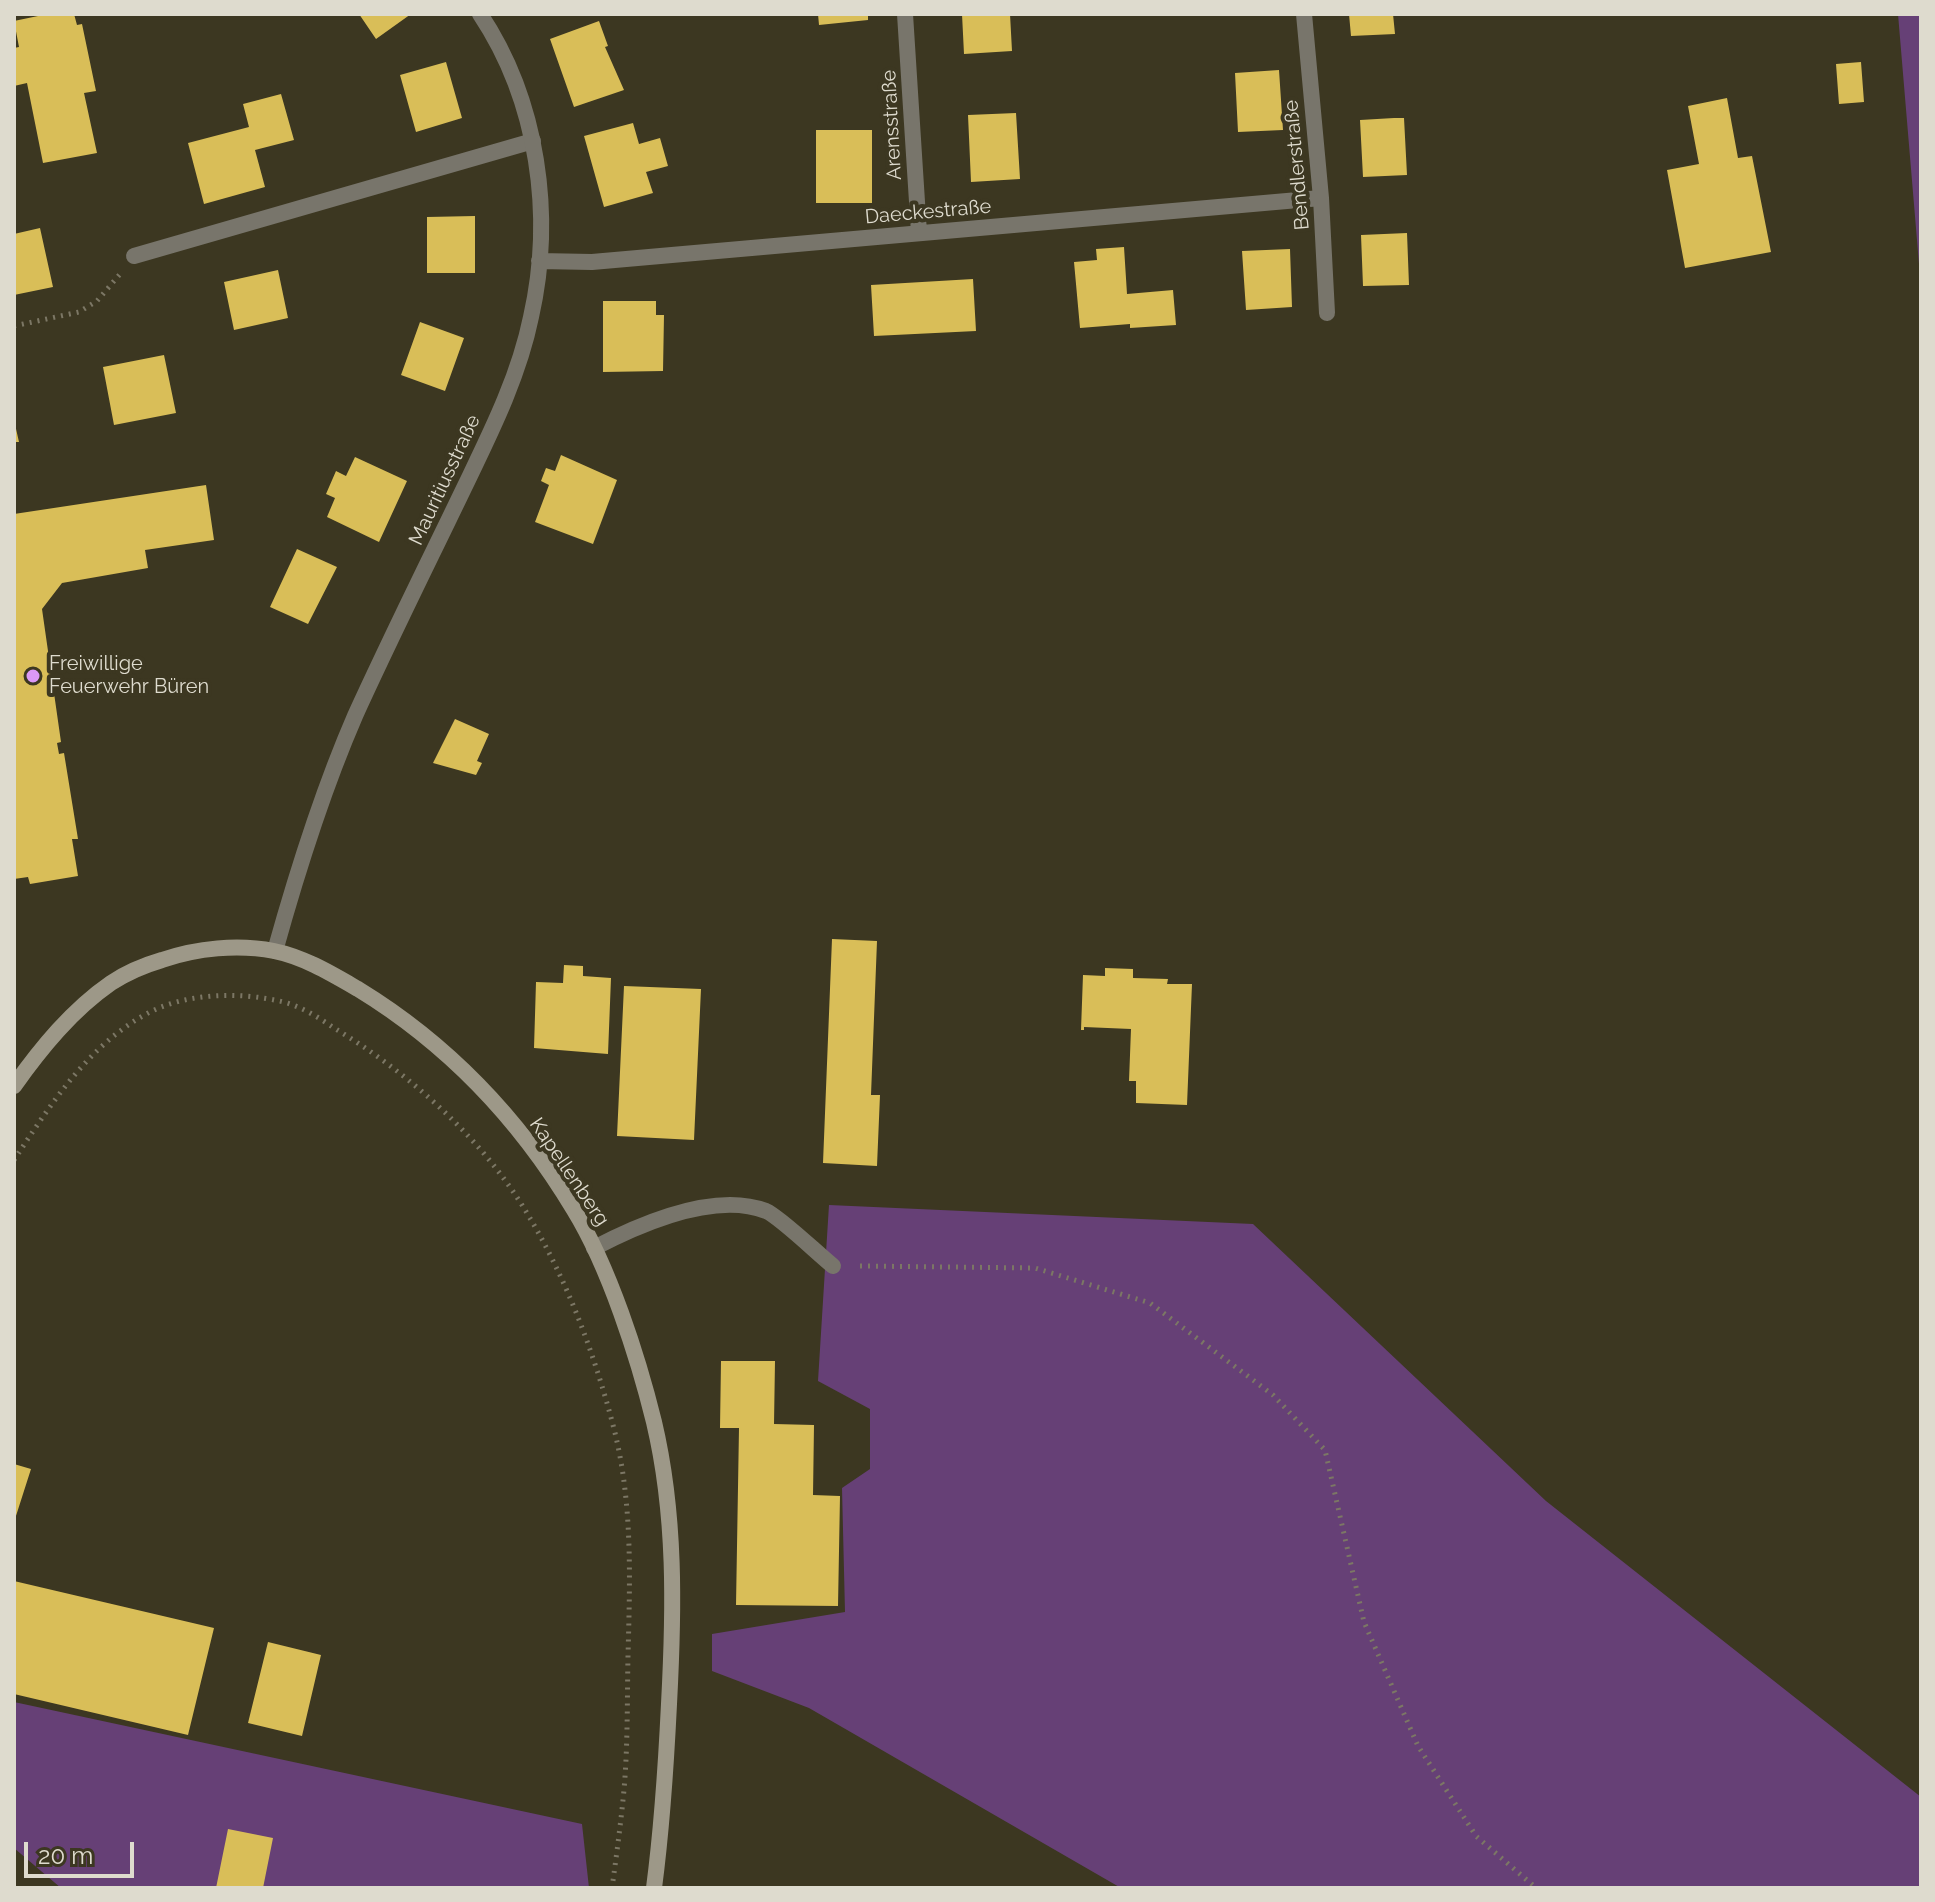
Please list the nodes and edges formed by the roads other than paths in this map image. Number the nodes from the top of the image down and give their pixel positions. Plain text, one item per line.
1 (480, 14) edge
2 (905, 14) edge
3 (1304, 14) edge
4 (533, 141) junction
5 (1321, 198) junction
6 (919, 233) junction
7 (134, 256) road end
8 (539, 261) junction
9 (1327, 313) dead end
10 (275, 951) junction
11 (14, 1086) edge
12 (594, 1248) junction
13 (833, 1266) road end
14 (654, 1888) edge

1 - 4 street, Mauritiusstraße
2 - 6 street, Arensstraße
3 - 5 street, Bendlerstraße
4 - 7 street
4 - 8 street, Mauritiusstraße
5 - 6 street, Daeckestraße
5 - 9 street, Bendlerstraße
6 - 8 street, Daeckestraße
8 - 10 street, Mauritiusstraße
10 - 11 main road, Kapellenberg
10 - 12 main road, Kapellenberg
12 - 13 street
12 - 14 main road, Kapellenberg

